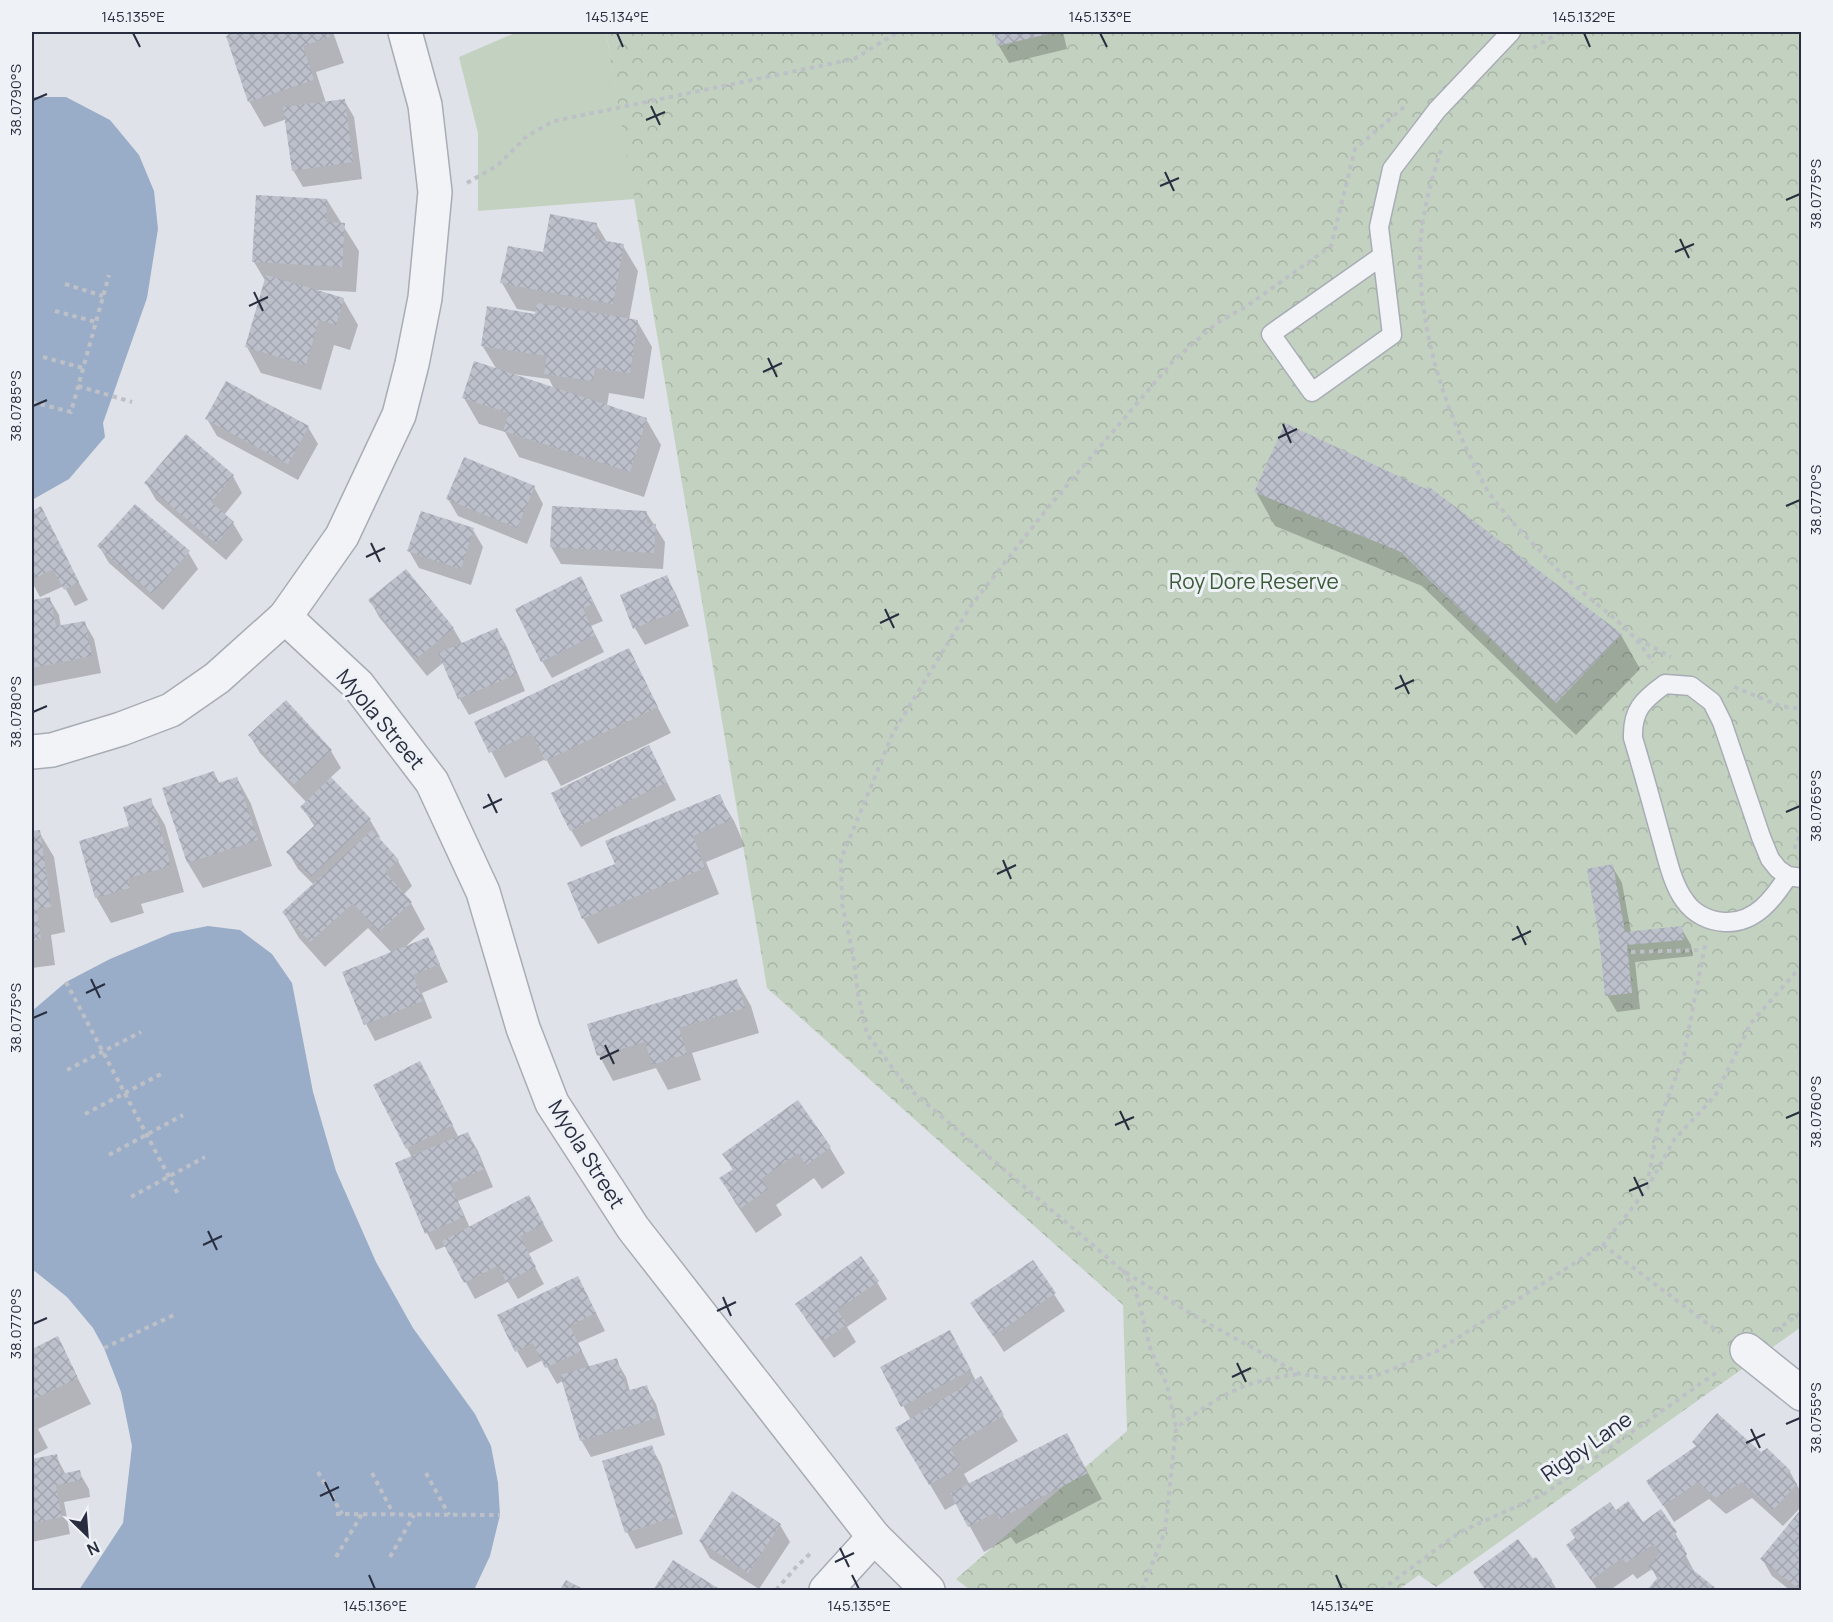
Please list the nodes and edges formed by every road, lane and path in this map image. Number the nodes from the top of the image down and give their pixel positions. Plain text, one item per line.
1 (405, 32) edge
2 (898, 32) edge
3 (1511, 32) edge
4 (1561, 32) edge
5 (1532, 49) dead end
6 (1411, 100) dead end
7 (1442, 146) dead end
8 (435, 192) junction
9 (1382, 255) junction
10 (109, 275) dead end
11 (65, 284) dead end
12 (103, 296) junction
13 (55, 312) dead end
14 (96, 322) junction
15 (43, 357) dead end
16 (83, 368) junction
17 (78, 386) junction
18 (32, 402) edge
19 (132, 402) dead end
20 (285, 617) junction
21 (1665, 684) junction
22 (32, 752) edge
23 (1800, 837) dead end
24 (1802, 849) edge
25 (1795, 877) edge
26 (1712, 921) junction
27 (1703, 950) junction
28 (1631, 952) dead end
29 (1802, 965) edge
30 (66, 982) dead end
31 (141, 1032) dead end
32 (103, 1052) junction
33 (67, 1070) dead end
34 (161, 1074) dead end
35 (125, 1093) junction
36 (85, 1113) dead end
37 (183, 1115) dead end
38 (147, 1135) junction
39 (109, 1155) dead end
40 (205, 1157) dead end
41 (169, 1177) junction
42 (1647, 1189) junction
43 (178, 1194) dead end
44 (130, 1197) dead end
45 (1603, 1245) junction
46 (1122, 1270) junction
47 (1802, 1312) edge
48 (174, 1315) dead end
49 (104, 1348) dead end
50 (1747, 1350) junction
51 (1300, 1374) junction
52 (1802, 1394) edge
53 (1176, 1428) junction
54 (318, 1472) dead end
55 (372, 1473) dead end
56 (426, 1473) dead end
57 (336, 1514) dead end
58 (342, 1514) junction
59 (362, 1514) junction
60 (394, 1515) junction
61 (414, 1515) junction
62 (449, 1515) junction
63 (500, 1515) dead end
64 (874, 1537) junction
65 (813, 1551) dead end
66 (336, 1557) dead end
67 (390, 1557) dead end
68 (776, 1590) edge
69 (826, 1590) edge
70 (928, 1590) edge
71 (1142, 1590) edge
72 (1381, 1590) edge

1 - 8 street
2 - 8 path
3 - 9 lane
4 - 5 path
6 - 46 path
7 - 21 path
8 - 20 street
9 - 9 lane
10 - 12 path
11 - 12 path
12 - 14 path
13 - 14 path
14 - 16 path
15 - 16 path
16 - 17 path
17 - 18 path
17 - 19 path
20 - 22 street
20 - 64 street, Myola Street
21 - 25 lane
21 - 26 lane
23 - 24 path
25 - 26 lane
26 - 27 path
27 - 28 path
27 - 42 path
29 - 42 path
30 - 32 path
31 - 32 path
32 - 33 path
32 - 35 path
34 - 35 path
35 - 36 path
35 - 38 path
37 - 38 path
38 - 39 path
38 - 41 path
40 - 41 path
41 - 43 path
41 - 44 path
42 - 45 path
45 - 50 path
45 - 51 path
46 - 51 path
46 - 53 path
47 - 50 path, Rigby Lane
48 - 49 path
50 - 52 street
50 - 72 path, Rigby Lane
51 - 53 path
53 - 71 path
54 - 58 path
55 - 60 path
56 - 62 path
57 - 58 path
58 - 59 path
59 - 60 path
59 - 66 path
60 - 61 path
61 - 62 path
61 - 67 path
62 - 63 path
64 - 69 street
64 - 70 street, Myola Street
65 - 68 path

